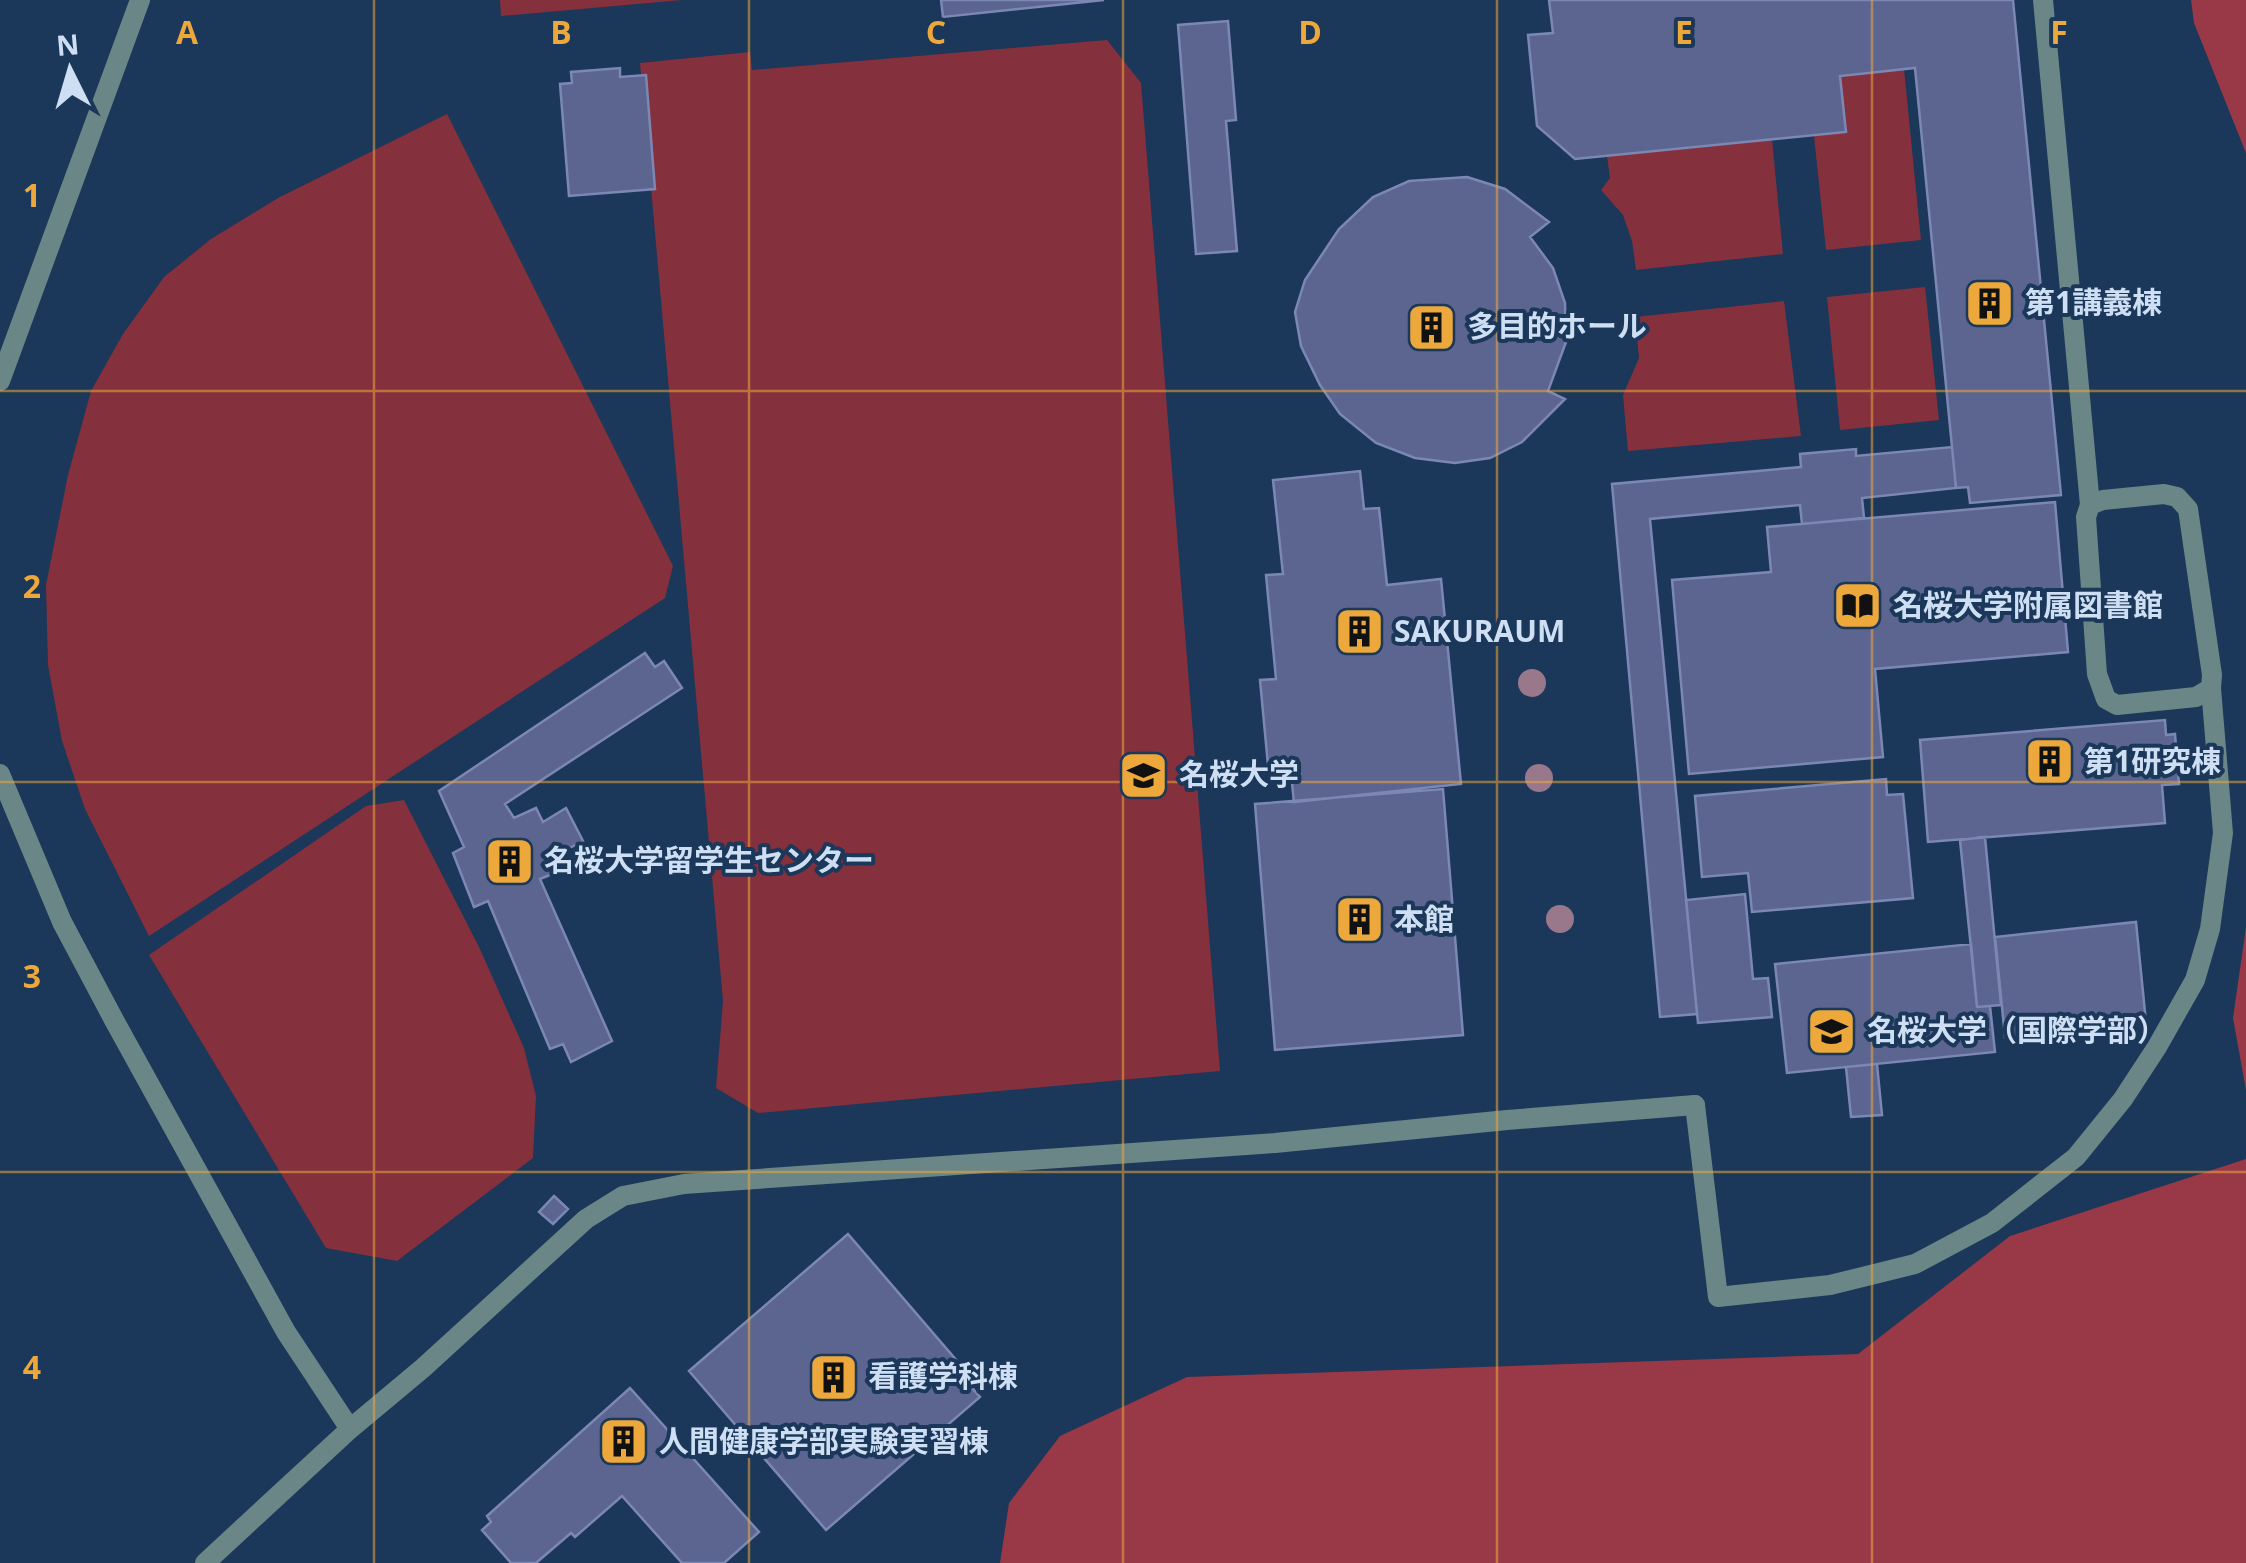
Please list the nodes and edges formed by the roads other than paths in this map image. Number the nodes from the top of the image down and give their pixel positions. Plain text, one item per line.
1 (140, 0) edge
2 (2043, 0) edge
3 (0, 381) edge
4 (2090, 505) junction
5 (2210, 688) junction
6 (0, 774) edge
7 (350, 1429) junction
8 (205, 1563) edge

1 - 3 street
2 - 4 street
4 - 5 street
4 - 5 street
5 - 7 street
6 - 7 street
7 - 8 street

